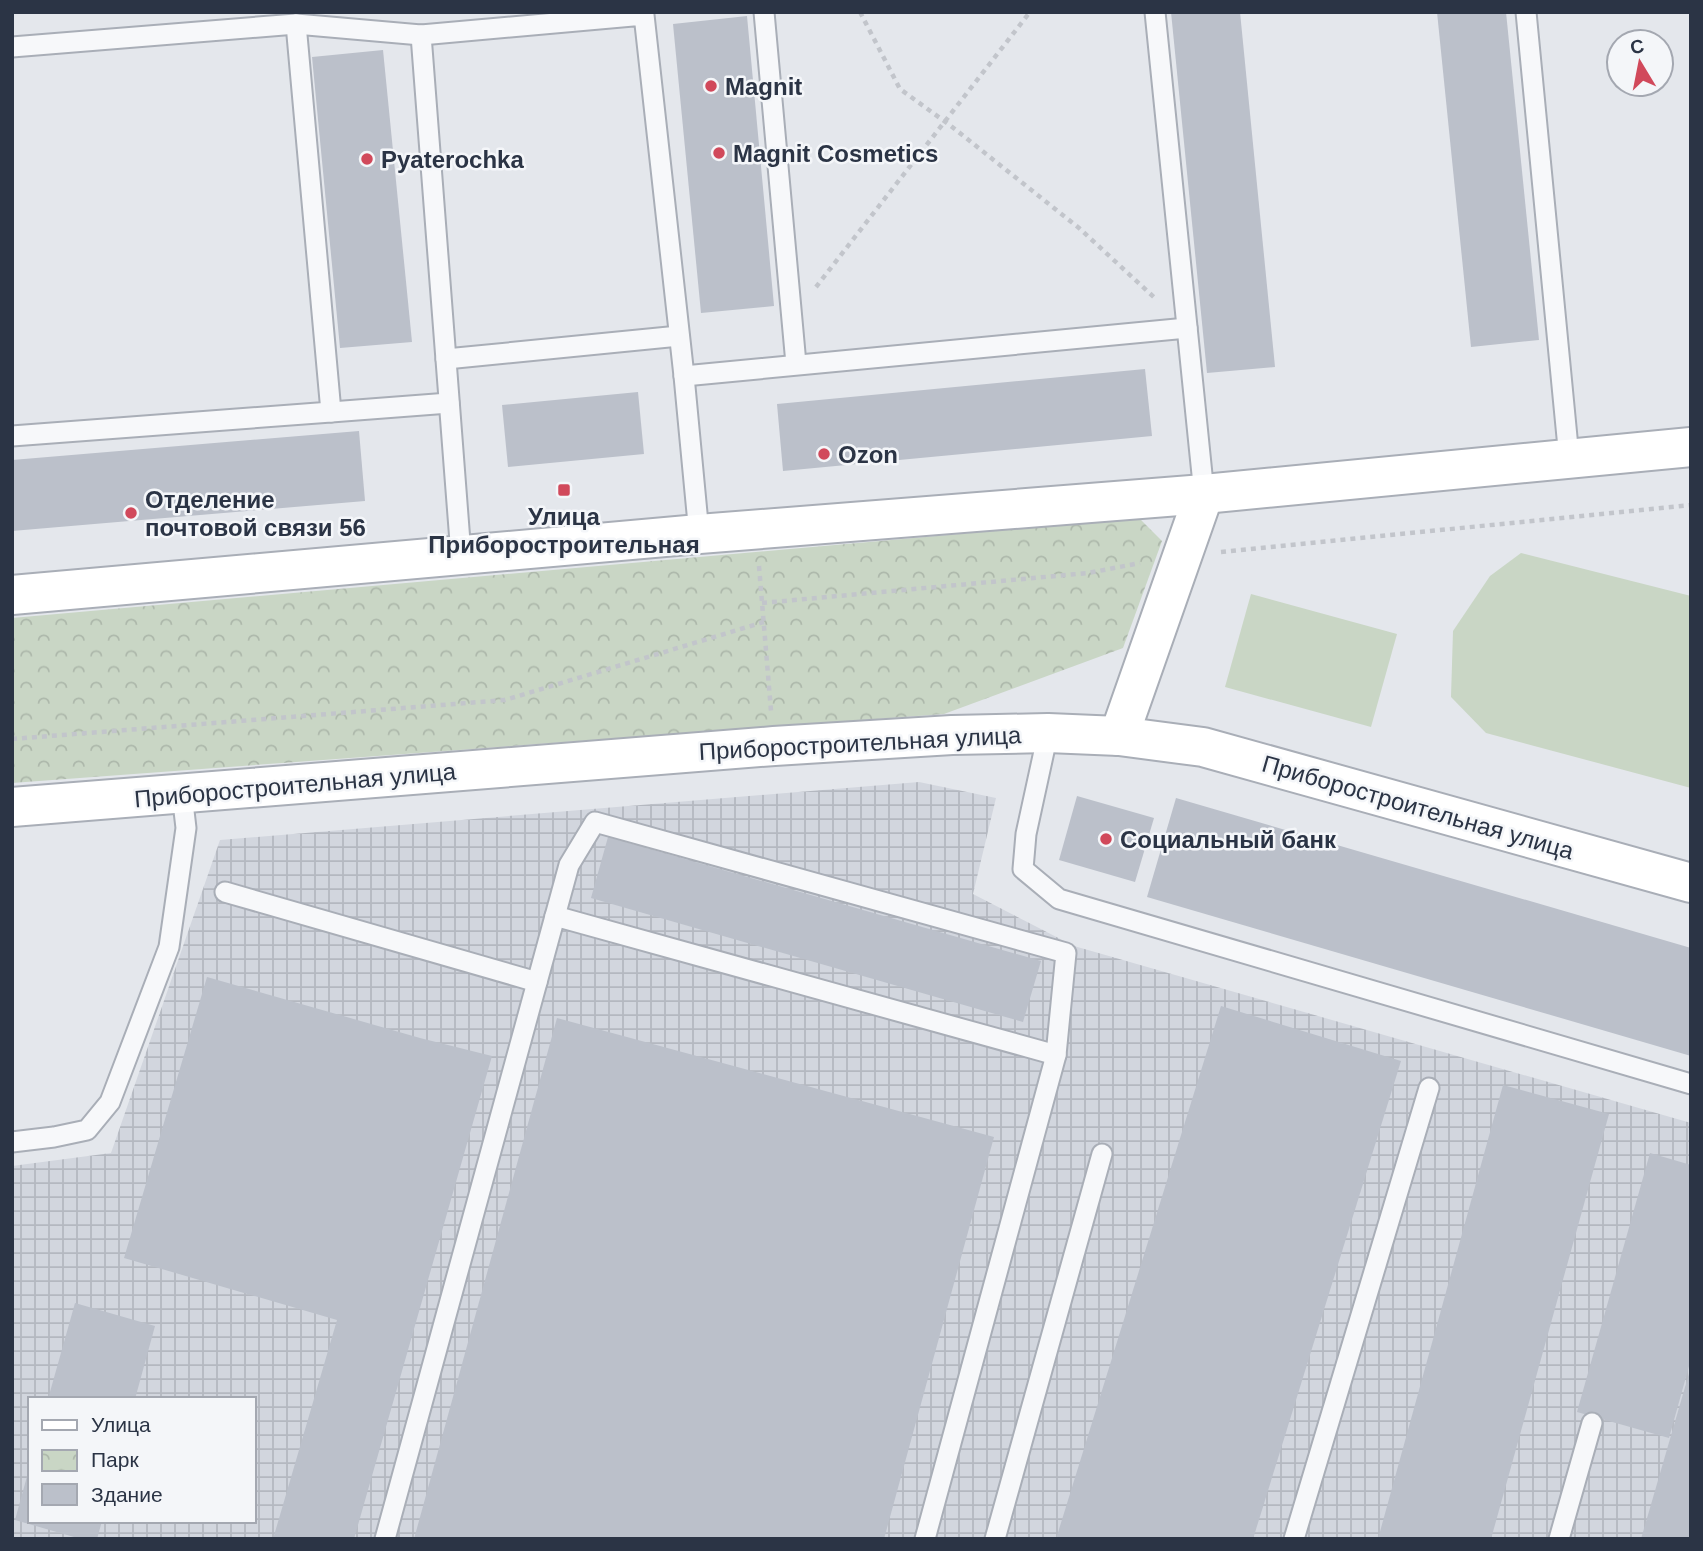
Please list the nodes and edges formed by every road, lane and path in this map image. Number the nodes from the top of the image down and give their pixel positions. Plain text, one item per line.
1 (764, 12) edge
2 (860, 12) edge
3 (1030, 12) edge
4 (1155, 12) edge
5 (1526, 12) edge
6 (648, 14) edge
7 (340, 20) edge
8 (296, 24) junction
9 (421, 35) junction
10 (12, 47) edge
11 (945, 122) junction
12 (792, 318) junction
13 (1187, 328) junction
14 (679, 336) junction
15 (446, 359) junction
16 (796, 364) junction
17 (684, 376) junction
18 (449, 403) junction
19 (331, 412) junction
20 (12, 436) edge
21 (1691, 447) edge
22 (1569, 458) junction
23 (1204, 494) junction
24 (1691, 505) edge
25 (757, 530) junction
26 (699, 534) junction
27 (461, 555) junction
28 (1182, 556) junction
29 (12, 595) edge
30 (762, 603) junction
31 (764, 622) junction
32 (769, 694) dead end
33 (1048, 733) junction
34 (1119, 736) junction
35 (12, 739) edge
36 (182, 794) junction
37 (12, 807) edge
38 (1691, 883) edge
39 (225, 892) dead end
40 (555, 916) junction
41 (537, 982) junction
42 (1056, 1055) junction
43 (1691, 1084) edge
44 (1429, 1088) dead end
45 (12, 1142) edge
46 (1102, 1154) dead end
47 (1592, 1423) dead end
48 (386, 1539) edge
49 (925, 1539) edge
50 (995, 1539) edge
51 (1294, 1539) edge
52 (1559, 1539) edge

1 - 12 lane
2 - 11 path
3 - 11 path
4 - 13 lane
5 - 22 lane
6 - 9 lane
6 - 14 lane
7 - 8 lane
7 - 9 lane
8 - 10 lane
8 - 19 lane
9 - 15 lane
11 - 12 path
11 - 13 path
12 - 16 lane
13 - 16 lane
13 - 23 lane
14 - 15 lane
14 - 17 lane
15 - 18 lane
16 - 17 lane
17 - 26 lane
18 - 19 lane
18 - 27 lane
19 - 20 lane
21 - 22 main road
22 - 23 main road
23 - 25 main road
23 - 28 main road
24 - 28 path
25 - 26 main road
25 - 30 path
26 - 27 main road
27 - 29 main road
28 - 30 path
28 - 34 main road
30 - 31 path
31 - 32 path
31 - 35 path
33 - 34 main road, Приборостроительная улица
33 - 36 main road, Приборостроительная улица
33 - 43 lane
34 - 38 main road, Приборостроительная улица
36 - 37 main road, Приборостроительная улица
36 - 45 lane
39 - 41 lane
40 - 41 lane
40 - 42 lane
40 - 42 lane
41 - 48 lane
42 - 49 lane
44 - 51 lane
46 - 50 lane
47 - 52 lane

